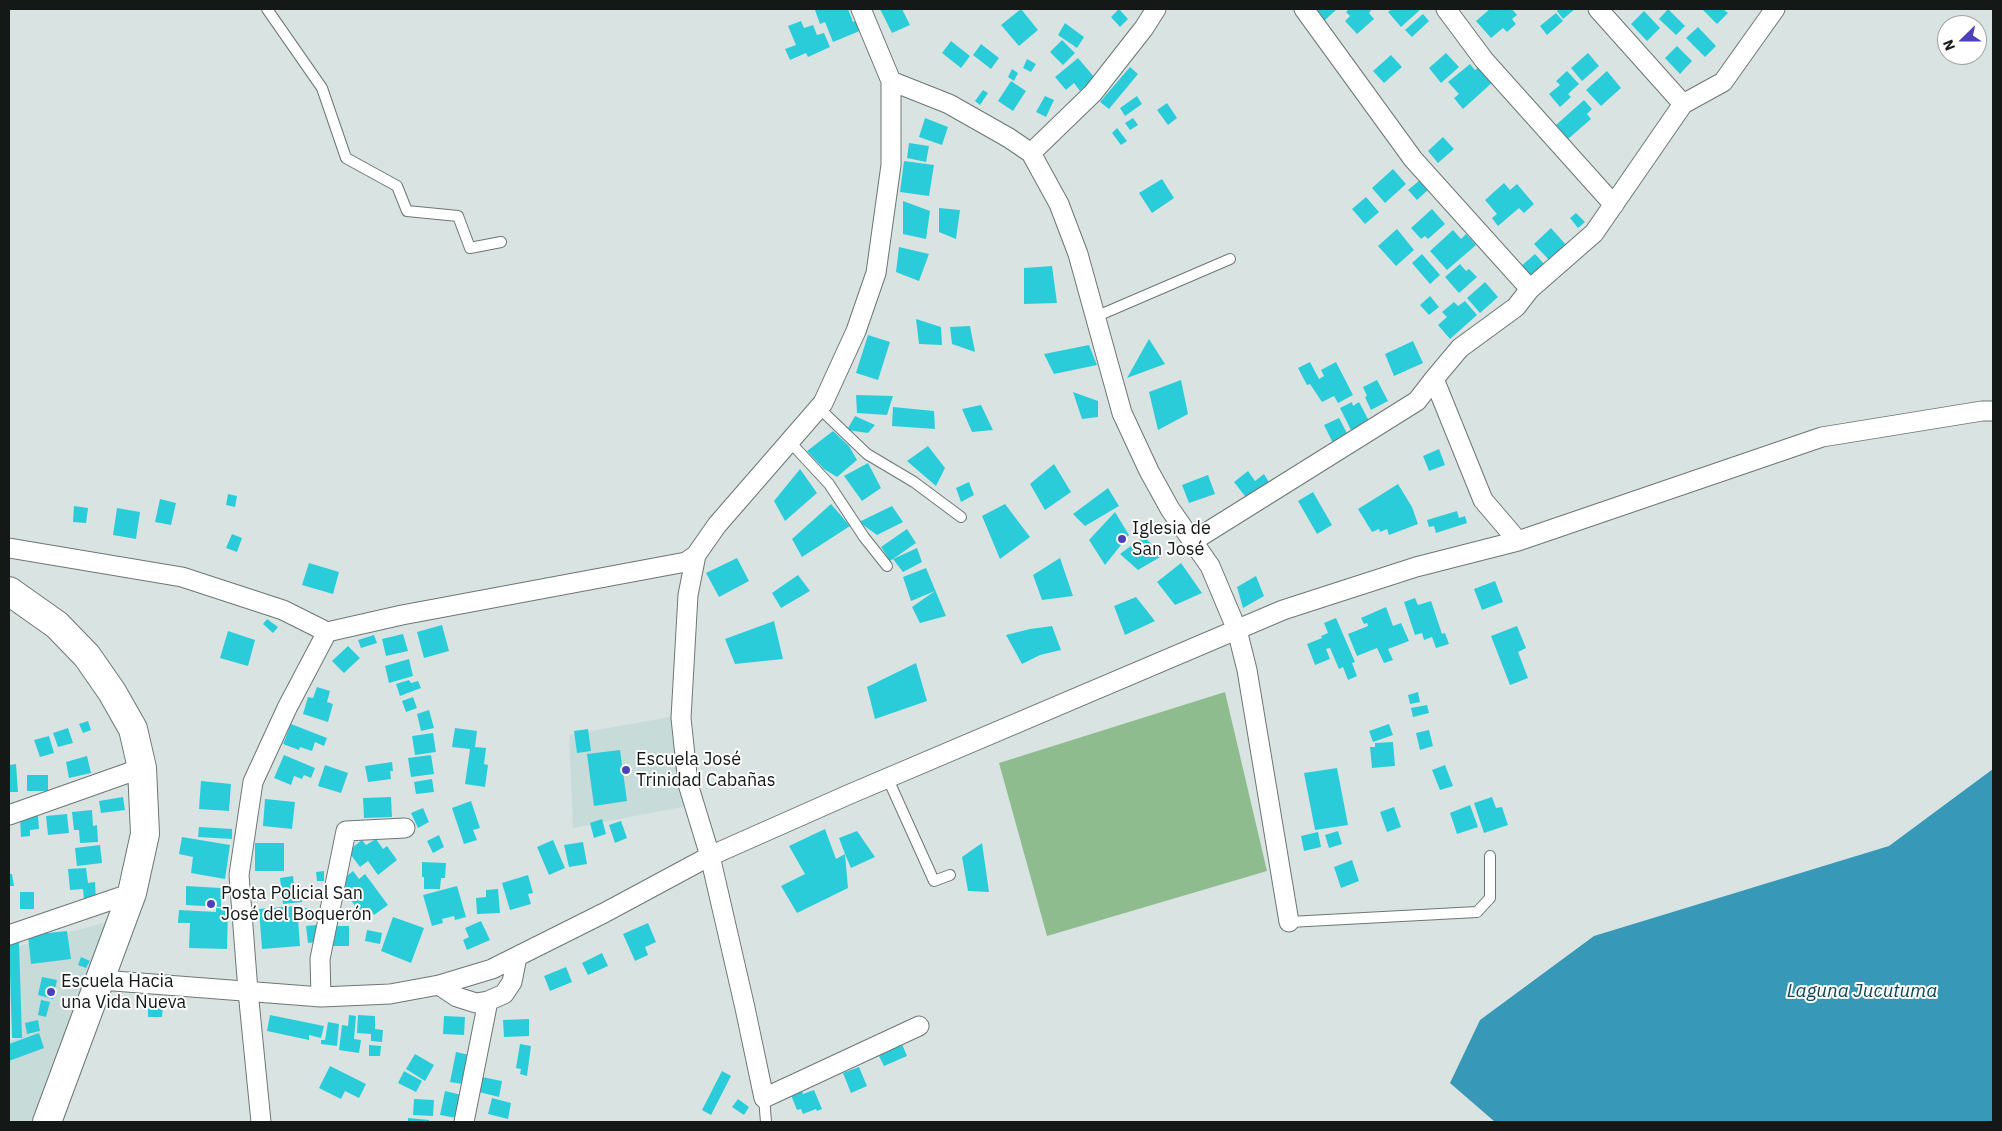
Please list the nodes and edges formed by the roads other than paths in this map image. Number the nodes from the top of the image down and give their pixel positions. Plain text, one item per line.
1 (267, 9) edge
2 (862, 9) edge
3 (1156, 9) edge
4 (1304, 9) edge
5 (1446, 9) edge
6 (1599, 9) edge
7 (1775, 9) edge
8 (891, 81) junction
9 (1683, 104) junction
10 (1031, 153) junction
11 (1614, 205) junction
12 (501, 242) dead end
13 (1230, 259) dead end
14 (1530, 289) junction
15 (1096, 317) junction
16 (1434, 379) junction
17 (819, 408) junction
18 (1993, 411) edge
19 (790, 442) junction
20 (961, 517) dead end
21 (1518, 540) junction
22 (1193, 541) junction
23 (9, 548) edge
24 (696, 555) junction
25 (887, 566) dead end
26 (10, 589) edge
27 (1237, 630) junction
28 (327, 632) junction
29 (142, 768) junction
30 (888, 779) junction
31 (9, 815) edge
32 (405, 828) dead end
33 (710, 856) junction
34 (1490, 856) dead end
35 (950, 875) dead end
36 (132, 893) junction
37 (1288, 922) joint
38 (9, 935) edge
39 (517, 957) junction
40 (101, 980) junction
41 (439, 985) junction
42 (248, 991) junction
43 (321, 997) junction
44 (488, 1001) junction
45 (919, 1026) dead end
46 (764, 1098) junction
47 (47, 1122) edge
48 (261, 1122) edge
49 (464, 1122) edge
50 (766, 1122) edge

1 - 12 lane
2 - 8 street
3 - 10 street
4 - 14 street
5 - 11 street
6 - 9 street
7 - 9 street
8 - 10 street
8 - 17 street
9 - 11 street
10 - 15 street
11 - 14 street
13 - 15 lane
14 - 16 street
15 - 22 street
16 - 21 street
16 - 22 street
17 - 19 street
17 - 20 lane
18 - 21 street
19 - 24 street
19 - 25 lane
21 - 27 street
22 - 27 street
23 - 28 street
24 - 28 street
24 - 33 street
26 - 29 main road
27 - 30 street
27 - 37 street
28 - 42 street
29 - 31 street
29 - 36 main road
30 - 33 street
30 - 35 lane
32 - 43 street
33 - 39 street
33 - 46 street
34 - 37 lane
36 - 38 street
36 - 40 main road
39 - 41 street
39 - 44 street
40 - 42 street
40 - 47 main road
41 - 43 street
41 - 44 street
42 - 43 street
42 - 48 street
44 - 49 street
45 - 46 street
46 - 50 lane

